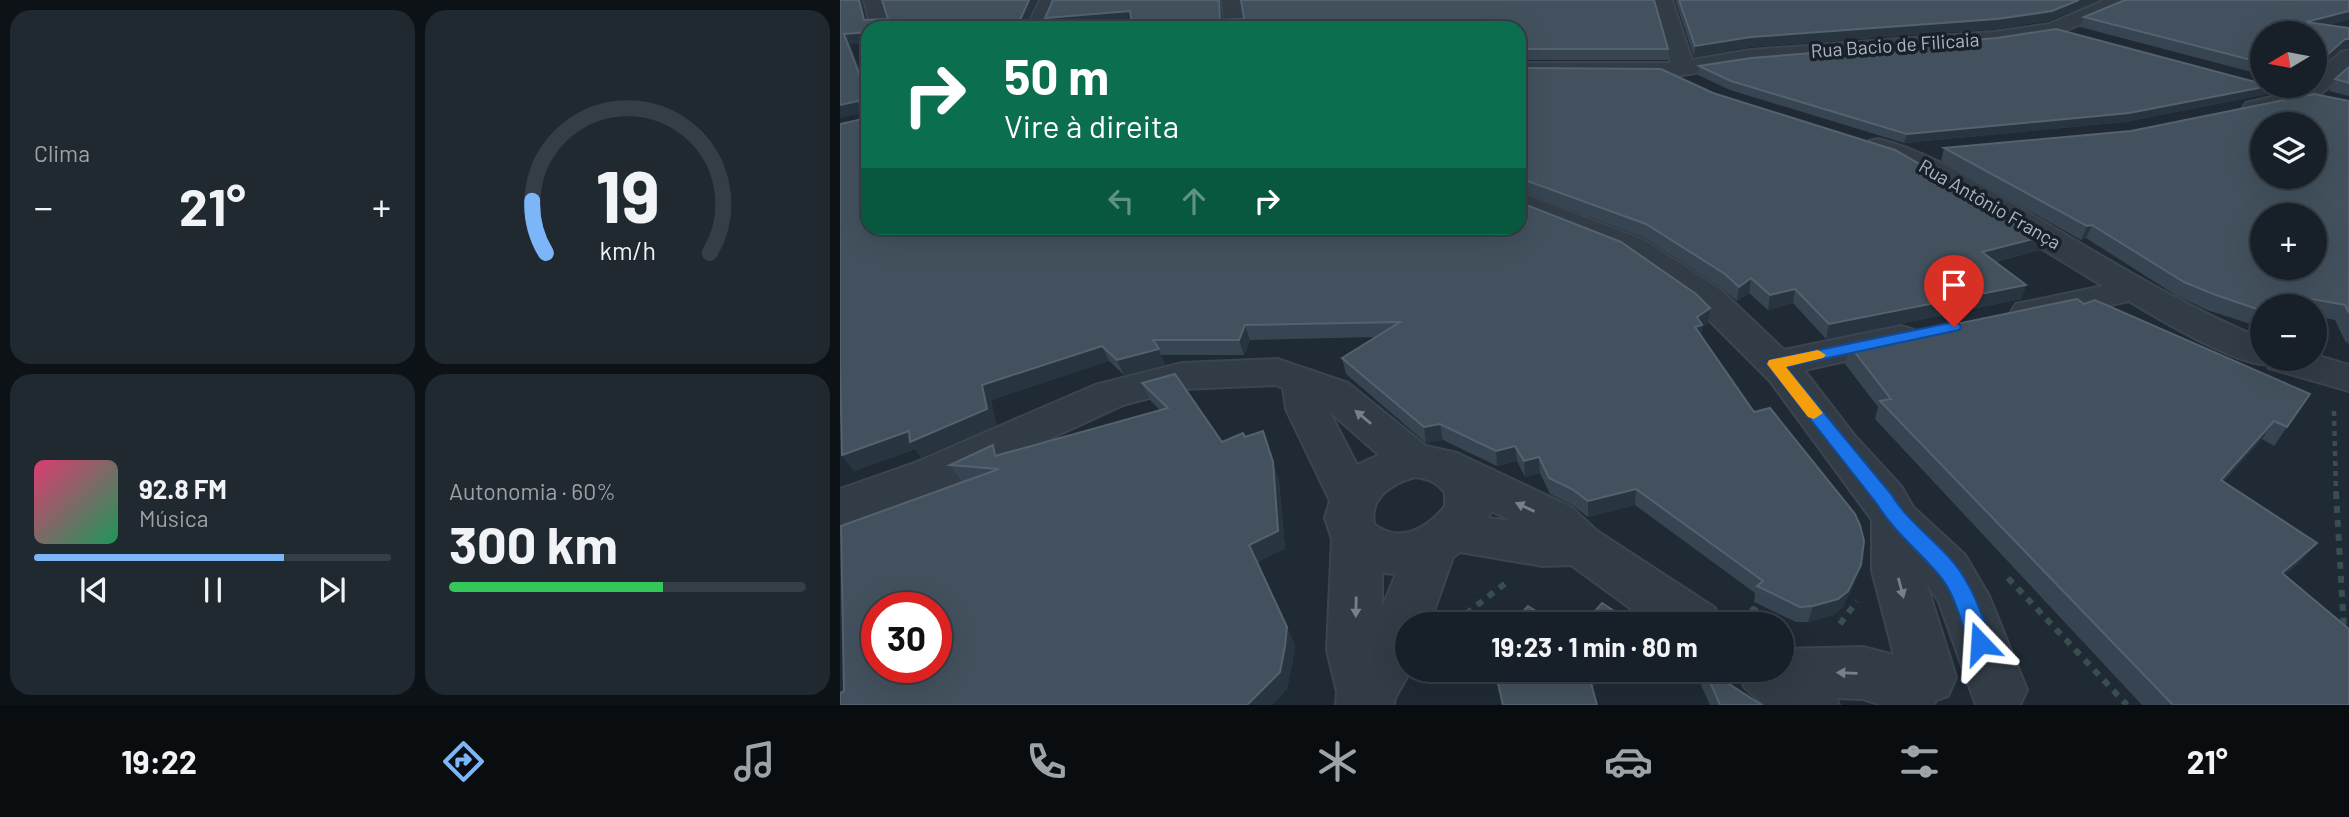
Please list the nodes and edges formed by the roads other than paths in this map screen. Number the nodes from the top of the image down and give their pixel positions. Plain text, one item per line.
1 (873, 0) edge
2 (1049, 0) edge
3 (1231, 0) edge
4 (1663, 0) edge
5 (2121, 0) edge
6 (879, 21) edge
7 (1039, 21) edge
8 (1234, 21) edge
9 (2053, 29) junction
10 (2092, 40) edge
11 (2349, 57) edge
12 (1674, 69) junction
13 (1526, 70) edge
14 (2328, 76) edge
15 (1711, 93) edge
16 (2297, 98) edge
17 (2314, 98) edge
18 (2338, 103) edge
19 (2235, 113) edge
20 (1850, 138) edge
21 (1944, 150) edge
22 (1903, 154) junction
23 (1526, 204) edge
24 (2133, 290) junction
25 (2000, 317) edge
26 (1934, 331) edge
27 (2250, 347) edge
28 (1775, 364) junction
29 (2325, 371) edge
30 (2342, 376) edge
31 (1302, 380) junction
32 (1436, 468) junction
33 (840, 508) edge
34 (1354, 519) junction
35 (1897, 535) junction
36 (1444, 540) junction
37 (1580, 545) junction
38 (1677, 612) edge
39 (1794, 670) edge
40 (1916, 690) edge
41 (2006, 697) edge
42 (1366, 699) edge

1 - 6 street
2 - 7 street
3 - 8 street
4 - 12 street
5 - 9 street, Rua Bacio de Filicaia
9 - 10 street
9 - 12 street, Rua Bacio de Filicaia
11 - 14 street
12 - 13 street, Rua Bacio de Filicaia
12 - 15 street
16 - 19 street
17 - 18 street
20 - 22 street, Rua Antônio França
21 - 22 street
22 - 24 street, Rua Antônio França
23 - 28 street
24 - 25 street
24 - 27 street, Rua Antônio França
26 - 28 street
28 - 35 street
29 - 30 street
32 -> 31 street
31 - 33 street
31 - 34 street
32 - 34 street
32 - 36 street
37 -> 32 street
34 - 36 street
34 -> 42 street
35 -> 40 street
35 - 41 street
36 - 37 street
36 - 42 street
37 - 38 street
40 -> 39 street
40 - 41 street

